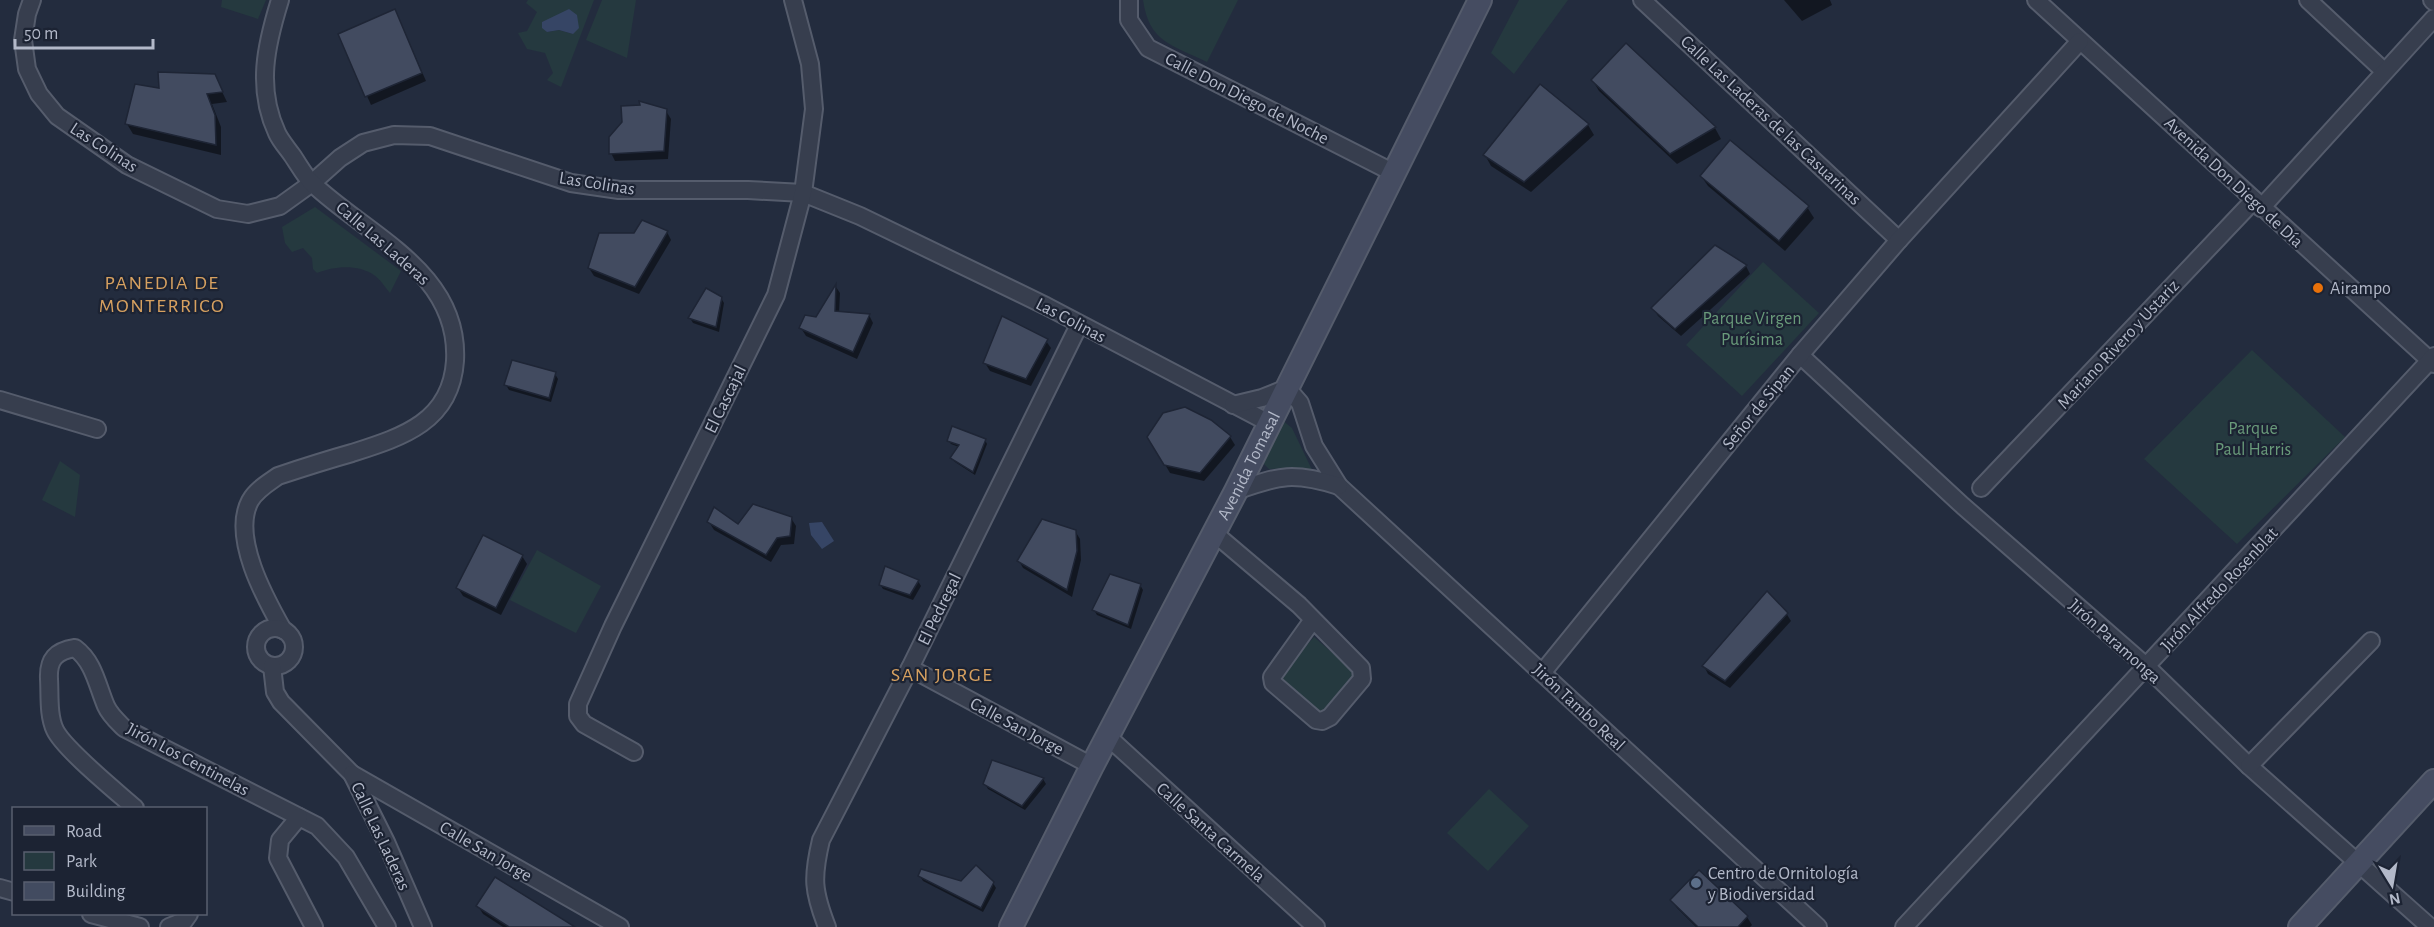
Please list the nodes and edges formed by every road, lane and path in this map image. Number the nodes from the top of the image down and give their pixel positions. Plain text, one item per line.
1 (32, 0) edge
2 (280, 0) edge
3 (793, 0) edge
4 (1129, 0) edge
5 (1480, 0) edge
6 (1642, 0) edge
7 (2036, 0) edge
8 (2308, 0) edge
9 (2434, 18) edge
10 (2080, 41) junction
11 (2384, 71) junction
12 (1394, 173) junction
13 (312, 183) junction
14 (803, 193) junction
15 (2258, 204) junction
16 (1899, 240) junction
17 (1079, 325) junction
18 (1800, 355) junction
19 (2433, 360) edge
20 (1287, 388) junction
21 (0, 400) edge
22 (1233, 405) junction
23 (1269, 423) junction
24 (97, 429) dead end
25 (1339, 486) junction
26 (1981, 488) dead end
27 (1236, 491) junction
28 (1214, 533) junction
29 (263, 595) junction
30 (1312, 621) junction
31 (283, 630) junction
32 (260, 636) junction
33 (2371, 641) dead end
34 (272, 666) junction
35 (2147, 667) junction
36 (910, 668) junction
37 (1542, 673) junction
38 (1107, 736) junction
39 (634, 752) dead end
40 (1092, 766) junction
41 (2249, 766) junction
42 (351, 774) junction
43 (2434, 781) edge
44 (134, 807) edge
45 (299, 817) junction
46 (2358, 864) junction
47 (95, 915) edge
48 (188, 915) edge
49 (140, 927) edge
50 (169, 927) edge
51 (314, 927) edge
52 (387, 927) edge
53 (423, 927) edge
54 (620, 927) edge
55 (827, 927) edge
56 (1011, 927) edge
57 (1316, 927) edge
58 (1818, 927) edge
59 (1904, 927) edge
60 (2300, 927) edge
61 (2430, 927) edge

1 - 13 street, Las Colinas
2 - 13 street, Calle Las Laderas
3 - 14 street, El Cascajal
4 - 12 street, Calle Don Diego de Noche
5 - 12 street, Avenida Tomasal
6 - 16 street, Calle Las Laderas de las Casuarinas
7 - 10 street, Avenida Don Diego de Día
8 - 11 street
9 - 11 street, Mariano Rivero y Ustariz
10 - 15 street, Avenida Don Diego de Día
10 - 16 street, Señor de Sipan
11 - 15 street, Mariano Rivero y Ustariz
12 - 20 street, Avenida Tomasal
13 - 14 street, Las Colinas
13 - 29 street, Calle Las Laderas
14 - 17 street, Las Colinas
14 - 39 street, El Cascajal
15 - 19 street, Avenida Don Diego de Día
15 - 26 street, Mariano Rivero y Ustariz
16 - 18 street, Señor de Sipan
17 - 22 street, Las Colinas
17 - 36 street, El Pedregal
18 - 35 street, Jirón Paramonga
18 - 37 street, Señor de Sipan
19 - 35 street, Jirón Alfredo Rosenblat
20 - 22 street
20 - 23 street, Avenida Tomasal
20 - 25 street, Jirón Tambo Real
21 - 24 street
22 - 23 street, Las Colinas
23 - 27 street, Avenida Tomasal
25 - 27 street, Jirón Tambo Real
25 - 37 street, Jirón Tambo Real
27 - 28 street, Avenida Tomasal
28 - 30 street
28 - 38 street, Avenida Tomasal
29 - 31 street, Calle Las Laderas
29 - 32 street, Calle Las Laderas
30 - 30 street
31 - 32 street
31 - 34 street
32 - 34 street
33 - 41 street
34 - 42 street, Calle Las Laderas
35 - 41 street, Jirón Paramonga
35 - 59 street, Jirón Alfredo Rosenblat
36 - 40 street, Calle San Jorge
36 - 55 street, El Pedregal
37 - 58 street, Jirón Tambo Real
38 - 40 street, Avenida Tomasal
38 - 57 street, Calle Santa Carmela
40 - 56 street, Avenida Tomasal
41 - 46 street, Jirón Paramonga
42 - 53 street, Calle Las Laderas
42 - 54 street, Calle San Jorge
43 - 46 street
44 - 45 street, Jirón Los Centinelas
45 - 51 street
45 - 52 street, Jirón Los Centinelas
46 - 60 street
46 - 61 street, Jirón Paramonga
47 - 49 street
48 - 50 street

